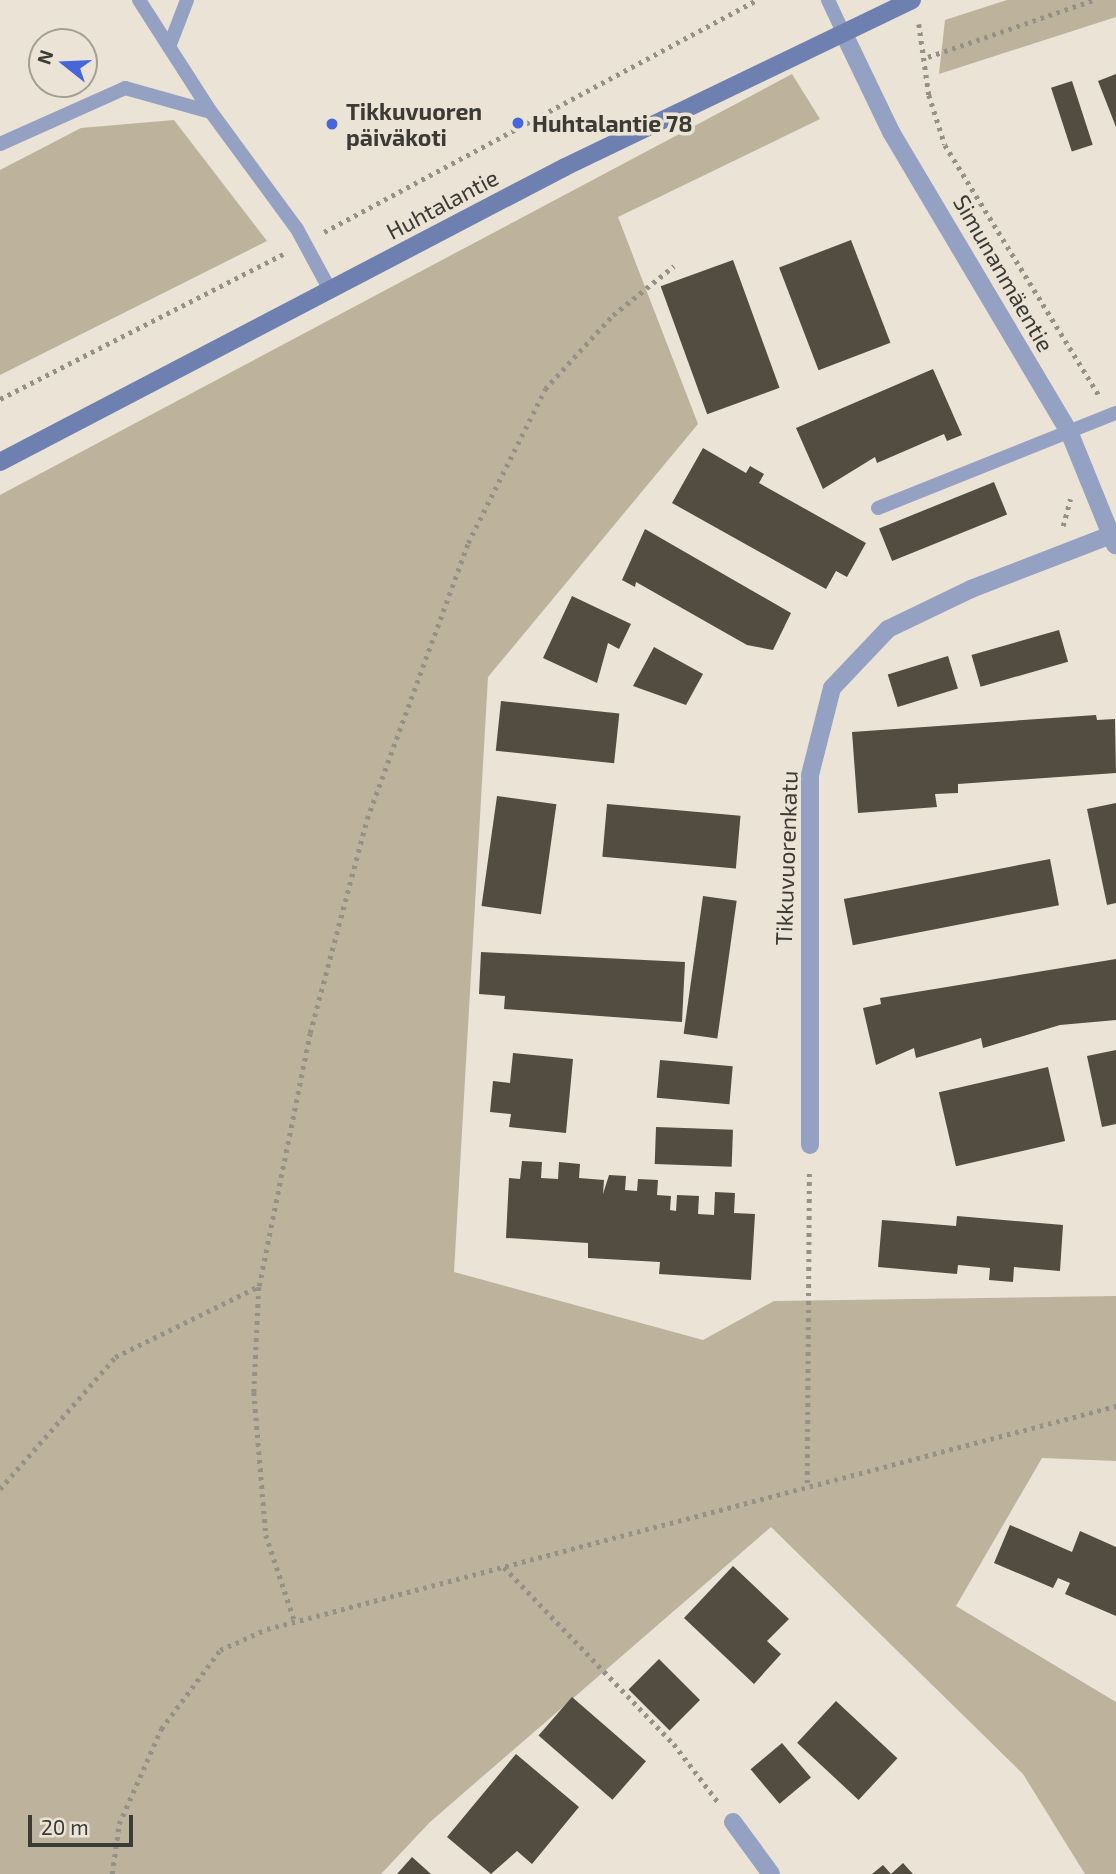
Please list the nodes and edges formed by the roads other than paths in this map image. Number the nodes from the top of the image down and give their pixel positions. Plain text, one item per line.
1 (139, 0) edge
2 (187, 0) edge
3 (828, 0) edge
4 (912, 0) edge
5 (842, 30) junction
6 (169, 47) junction
7 (211, 112) junction
8 (0, 144) edge
9 (330, 290) junction
10 (1114, 414) edge
11 (1070, 434) junction
12 (0, 462) edge
13 (878, 508) dead end
14 (1114, 541) edge
15 (810, 1145) road end
16 (733, 1822) road end
17 (771, 1874) edge

1 - 6 lane
2 - 6 lane
3 - 5 lane
4 - 5 main road, Huhtalantie
5 - 9 main road, Huhtalantie
5 - 11 street, Simunanmäentie
6 - 7 lane
7 - 8 lane
7 - 9 lane
9 - 12 main road, Huhtalantie
10 - 11 lane
11 - 13 lane
11 - 14 street, Simunanmäentie
14 - 15 street, Tikkuvuorenkatu
16 - 17 street

